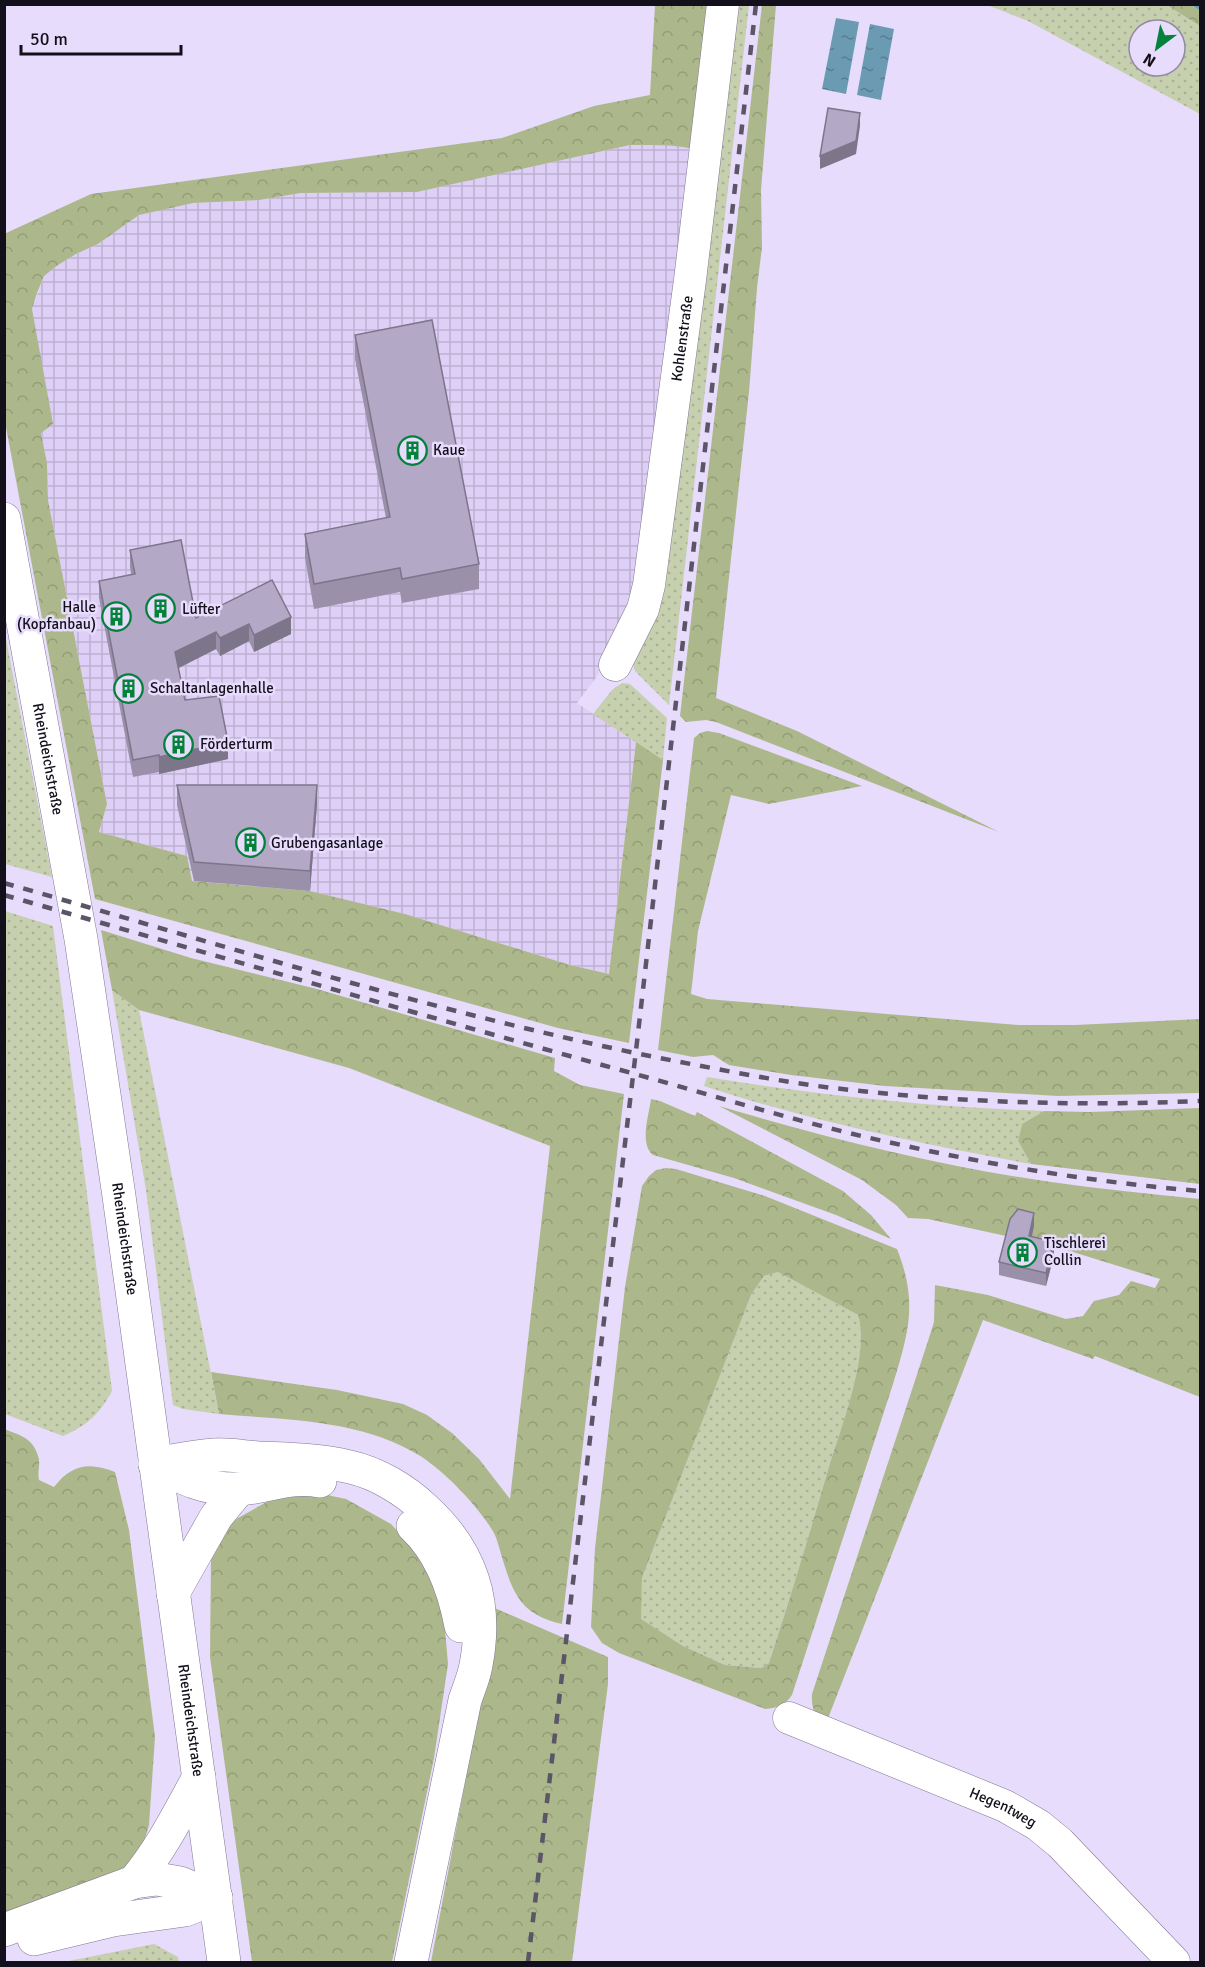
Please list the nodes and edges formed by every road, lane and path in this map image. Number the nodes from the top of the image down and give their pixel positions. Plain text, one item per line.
1 (723, 4) edge
2 (4, 519) edge
3 (615, 665) dead end
4 (155, 1464) junction
5 (239, 1489) junction
6 (173, 1593) junction
7 (465, 1700) junction
8 (789, 1718) dead end
9 (199, 1777) junction
10 (134, 1882) junction
11 (216, 1898) junction
12 (4, 1930) edge
13 (4, 1950) edge
14 (224, 1962) edge
15 (411, 1962) edge
16 (1174, 1962) edge

1 - 3 street, Kohlenstraße
2 - 4 main road, Rheindeichstraße
4 - 5 main road
4 - 6 main road, Rheindeichstraße
4 - 7 main road
5 - 6 main road
5 - 7 main road
6 - 9 main road, Rheindeichstraße
7 - 15 main road
8 - 16 street, Hegentweg
9 - 10 main road
9 - 11 main road, Rheindeichstraße
10 - 11 main road
10 - 12 main road
11 - 13 main road
11 - 14 main road, Rheindeichstraße

